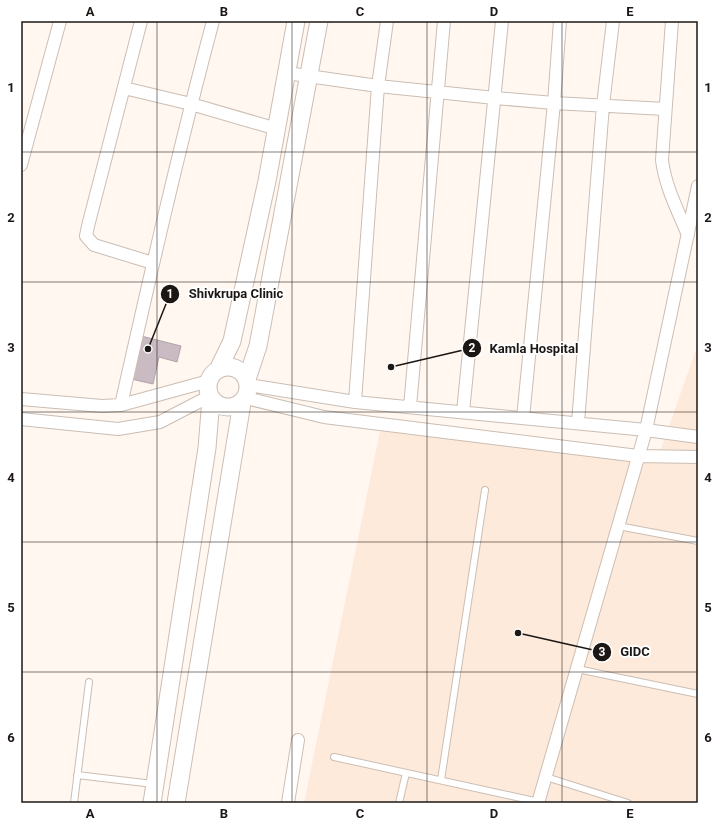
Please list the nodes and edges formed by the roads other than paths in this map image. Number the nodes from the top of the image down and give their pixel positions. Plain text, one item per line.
1 (60, 21) edge
2 (141, 21) edge
3 (213, 21) edge
4 (296, 21) edge
5 (320, 21) edge
6 (387, 21) edge
7 (444, 21) edge
8 (502, 21) edge
9 (560, 21) edge
10 (613, 21) edge
11 (672, 21) edge
12 (287, 73) junction
13 (309, 77) junction
14 (378, 86) junction
15 (124, 88) junction
16 (438, 92) junction
17 (495, 98) junction
18 (554, 103) junction
19 (191, 104) junction
20 (603, 105) junction
21 (666, 109) junction
22 (277, 129) junction
23 (21, 165) edge
24 (698, 186) edge
25 (688, 235) junction
26 (153, 263) junction
27 (212, 386) junction
28 (246, 391) junction
29 (21, 399) edge
30 (355, 402) junction
31 (121, 405) junction
32 (410, 407) junction
33 (463, 412) junction
34 (523, 418) junction
35 (21, 419) edge
36 (578, 423) junction
37 (646, 430) junction
38 (698, 438) edge
39 (638, 456) junction
40 (698, 457) edge
41 (485, 490) dead end
42 (618, 526) junction
43 (698, 541) edge
44 (577, 669) junction
45 (89, 682) dead end
46 (698, 694) edge
47 (298, 740) dead end
48 (334, 757) dead end
49 (406, 773) junction
50 (77, 775) junction
51 (546, 777) junction
52 (441, 780) junction
53 (155, 784) junction
54 (74, 803) edge
55 (152, 803) edge
56 (176, 803) edge
57 (288, 803) edge
58 (399, 803) edge
59 (539, 803) edge
60 (628, 803) edge

1 - 23 street
2 - 15 street
3 - 19 street
4 - 12 main road
5 - 13 main road
6 - 14 street
7 - 16 street
8 - 17 street
9 - 18 street
10 - 20 street
11 - 21 street
12 - 13 street
12 - 22 main road
13 - 14 street
13 - 28 main road
14 - 16 street
14 - 30 street
15 - 19 street
15 - 26 street
16 - 17 street
16 - 32 street
17 - 18 street
17 - 33 street
18 - 20 street
18 - 34 street
19 - 22 street
19 - 26 street
20 - 21 street
20 - 36 street
21 - 25 street
22 - 27 main road
24 - 25 street
25 - 37 street
26 - 31 street
27 - 28 main road
27 - 28 main road
27 - 31 street
27 - 35 street
27 - 53 main road
28 - 30 street
28 - 39 street
28 - 56 main road
29 - 31 street
30 - 32 street
32 - 33 street
33 - 34 street
34 - 36 street
36 - 37 street
37 - 38 street
37 - 39 street
39 - 40 street
39 - 42 street
41 - 52 lane
42 - 43 lane
42 - 44 street
44 - 46 lane
44 - 51 street
45 - 50 lane
47 - 57 street
48 - 49 lane
49 - 52 lane
49 - 58 lane
50 - 53 lane
50 - 54 lane
51 - 59 street
51 - 60 lane
52 - 59 lane
53 - 55 main road

